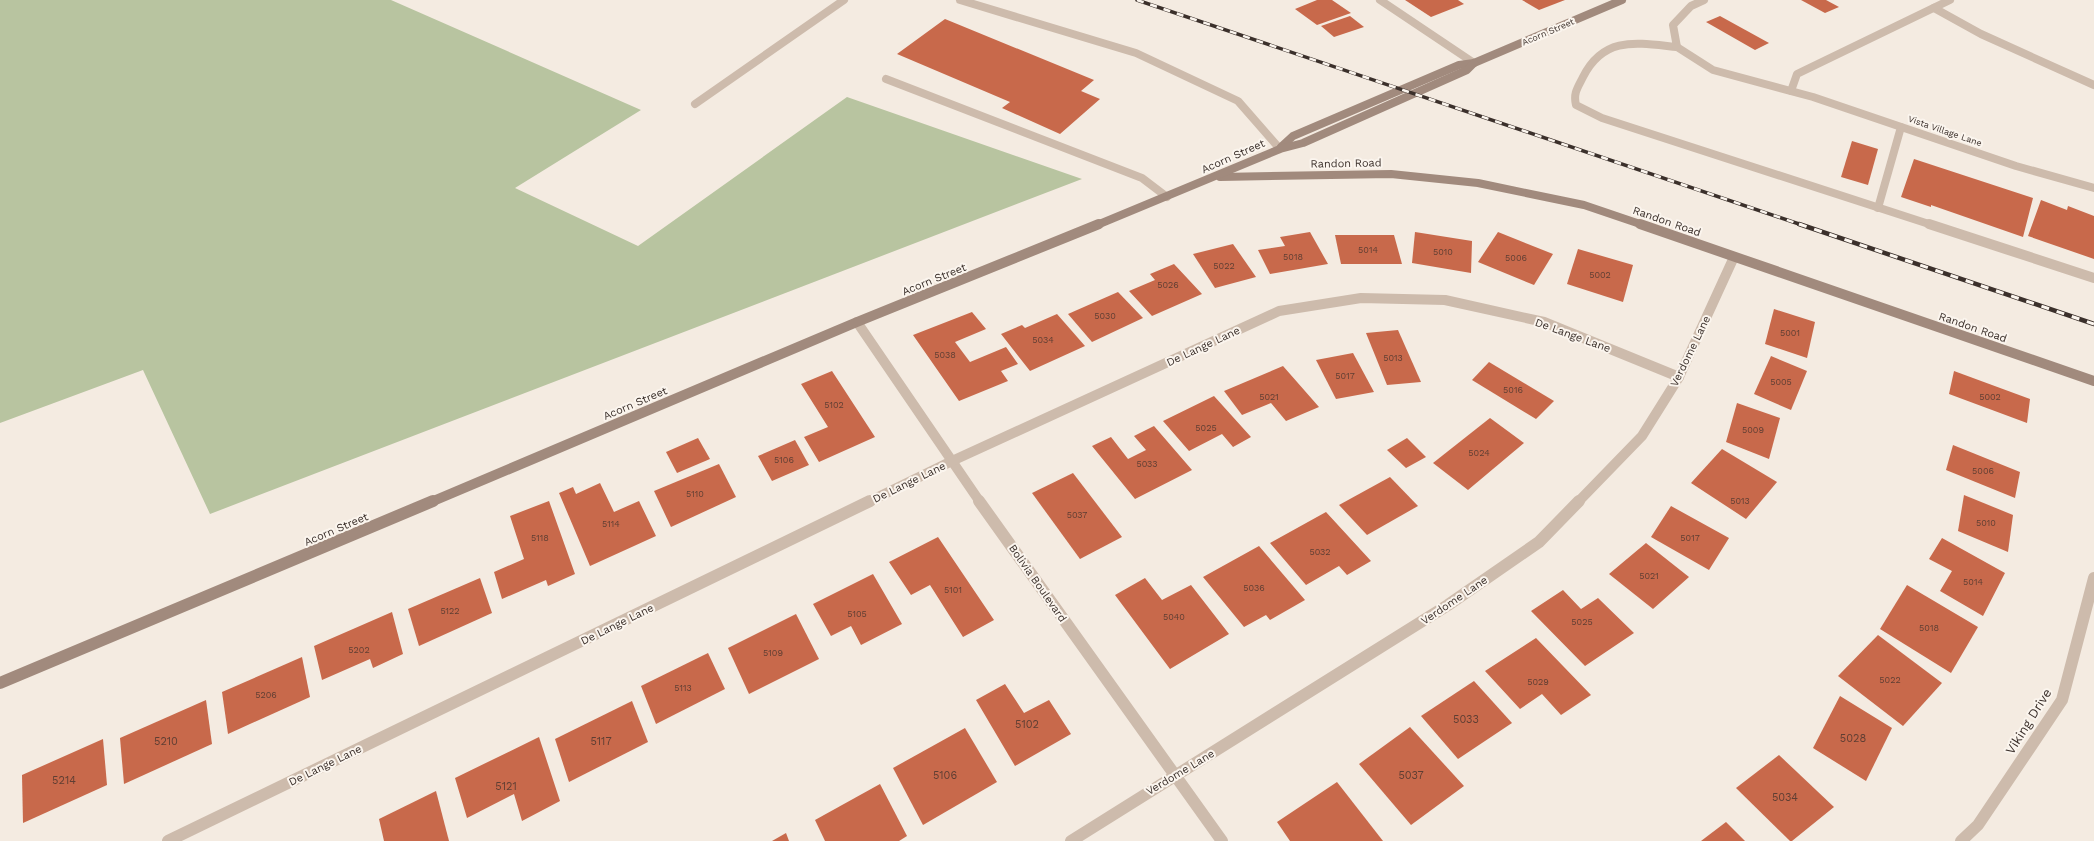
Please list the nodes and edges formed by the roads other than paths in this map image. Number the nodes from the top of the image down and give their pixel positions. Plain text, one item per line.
1 (844, 0) edge
2 (960, 0) edge
3 (1380, 0) edge
4 (1704, 0) edge
5 (1950, 0) edge
6 (1617, 1) edge
7 (1934, 8) junction
8 (1677, 47) junction
9 (1474, 63) junction
10 (886, 79) dead end
11 (2094, 85) edge
12 (1791, 91) junction
13 (695, 104) dead end
14 (1901, 127) junction
15 (1280, 149) junction
16 (1214, 178) junction
17 (2094, 188) edge
18 (1167, 197) junction
19 (1878, 208) junction
20 (1734, 257) junction
21 (2094, 278) edge
22 (858, 322) junction
23 (1679, 377) junction
24 (2094, 381) edge
25 (952, 461) junction
26 (2094, 578) edge
27 (0, 683) edge
28 (1174, 776) junction
29 (168, 841) edge
30 (1071, 841) edge
31 (1222, 841) edge
32 (1961, 841) edge

1 - 13 street
2 - 15 street
3 - 9 street
4 - 8 street
5 - 7 street
6 - 9 street, Acorn Street
7 - 11 street
7 - 12 street
8 - 12 street, Vista Village Lane
8 - 19 street
9 - 15 street, Acorn Street
10 - 18 street
12 - 14 street, Vista Village Lane
14 - 17 street, Vista Village Lane
14 - 19 street
15 - 16 street, Acorn Street
16 - 18 street, Acorn Street
16 - 20 street, Randon Road
18 - 22 street, Acorn Street
19 - 21 street
20 - 23 street, Verdome Lane
20 - 24 street, Randon Road
22 - 25 street, Bolivia Boulevard
22 - 27 street, Acorn Street
23 - 25 street, De Lange Lane
23 - 28 street, Verdome Lane
25 - 28 street, Bolivia Boulevard
25 - 29 street, De Lange Lane
26 - 32 street, Viking Drive
28 - 30 street, Verdome Lane
28 - 31 street, Bolivia Boulevard

